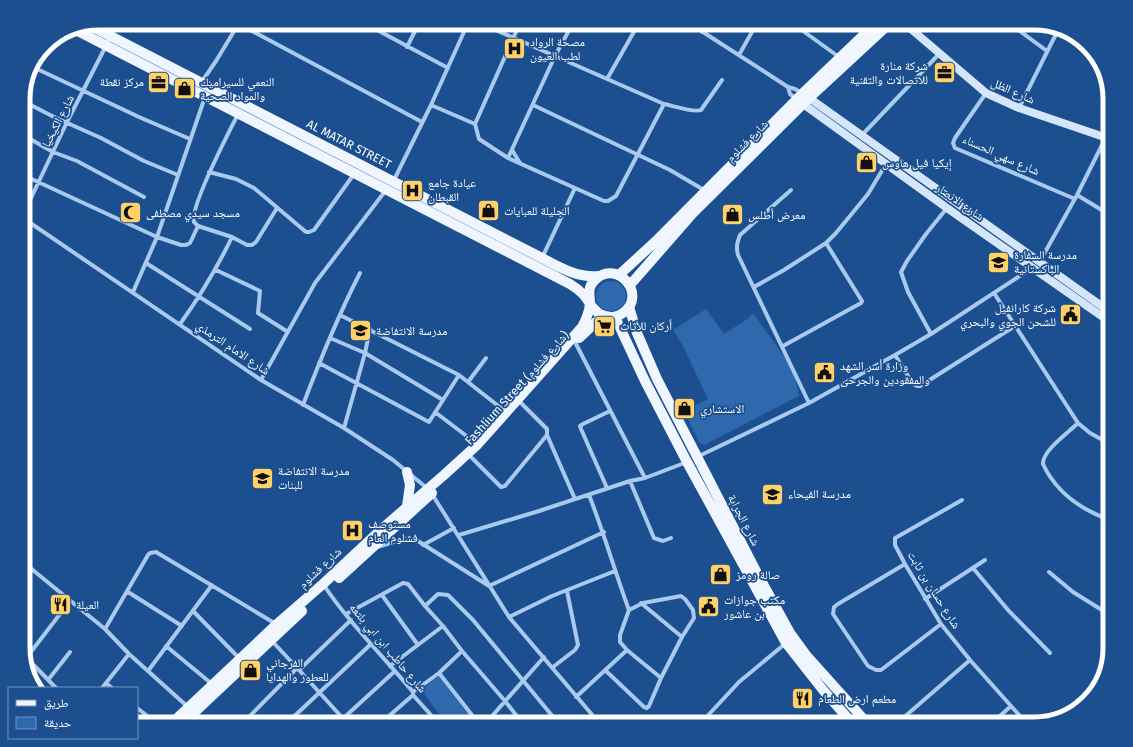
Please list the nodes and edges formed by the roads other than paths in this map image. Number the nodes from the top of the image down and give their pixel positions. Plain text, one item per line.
1 (99, 30) edge
2 (234, 30) edge
3 (251, 30) edge
4 (377, 30) edge
5 (415, 30) edge
6 (465, 30) edge
7 (497, 30) edge
8 (517, 30) edge
9 (569, 30) edge
10 (635, 30) edge
11 (699, 30) edge
12 (753, 30) edge
13 (802, 30) edge
14 (869, 30) edge
15 (882, 30) edge
16 (912, 30) edge
17 (1018, 30) edge
18 (83, 32) edge
19 (702, 32) joint
20 (1056, 34) edge
21 (514, 37) junction
22 (109, 41) junction
23 (407, 47) junction
24 (1047, 51) junction
25 (939, 54) junction
26 (739, 55) junction
27 (555, 56) junction
28 (840, 58) junction
29 (448, 68) junction
30 (37, 69) edge
31 (607, 79) junction
32 (722, 80) dead end
33 (788, 88) junction
34 (201, 90) junction
35 (84, 91) junction
36 (986, 93) junction
37 (803, 98) junction
38 (664, 104) junction
39 (30, 105) edge
40 (431, 105) junction
41 (533, 105) junction
42 (1019, 108) junction
43 (238, 113) junction
44 (67, 122) junction
45 (422, 122) junction
46 (475, 124) junction
47 (862, 135) junction
48 (1103, 136) edge
49 (30, 139) edge
50 (190, 139) junction
51 (1103, 147) edge
52 (512, 150) junction
53 (53, 152) junction
54 (639, 154) junction
55 (508, 158) junction
56 (520, 163) junction
57 (886, 164) junction
58 (209, 172) junction
59 (354, 173) junction
60 (178, 175) junction
61 (30, 178) edge
62 (39, 182) junction
63 (390, 185) junction
64 (575, 188) junction
65 (791, 190) dead end
66 (705, 191) junction
67 (144, 197) dead end
68 (1076, 197) junction
69 (30, 201) edge
70 (277, 208) junction
71 (947, 208) junction
72 (1103, 211) edge
73 (30, 221) edge
74 (198, 226) junction
75 (157, 237) junction
76 (232, 237) junction
77 (826, 243) junction
78 (542, 258) junction
79 (146, 263) junction
80 (1040, 263) junction
81 (1032, 268) junction
82 (216, 270) junction
83 (360, 273) dead end
84 (619, 275) junction
85 (599, 276) junction
86 (630, 285) junction
87 (754, 287) junction
88 (133, 292) junction
89 (994, 293) junction
90 (200, 297) junction
91 (590, 303) junction
92 (629, 307) junction
93 (1103, 307) edge
94 (340, 314) junction
95 (611, 317) junction
96 (1103, 317) edge
97 (180, 324) junction
98 (1015, 326) junction
99 (250, 329) dead end
100 (370, 329) junction
101 (288, 332) junction
102 (932, 334) junction
103 (330, 338) junction
104 (572, 343) junction
105 (783, 346) junction
106 (365, 353) junction
107 (895, 355) junction
108 (486, 358) dead end
109 (319, 363) junction
110 (459, 375) junction
111 (261, 380) junction
112 (468, 382) junction
113 (357, 383) junction
114 (443, 400) junction
115 (522, 403) junction
116 (809, 403) junction
117 (303, 405) junction
118 (610, 411) junction
119 (435, 412) junction
120 (506, 412) junction
121 (1078, 423) junction
122 (344, 428) junction
123 (547, 435) junction
124 (1103, 440) edge
125 (477, 445) junction
126 (696, 456) junction
127 (472, 458) junction
128 (687, 462) junction
129 (407, 472) junction
130 (645, 478) junction
131 (448, 480) joint
132 (630, 481) junction
133 (606, 488) junction
134 (430, 491) junction
135 (589, 495) junction
136 (575, 499) junction
137 (962, 500) dead end
138 (407, 506) junction
139 (1103, 518) edge
140 (454, 528) junction
141 (729, 529) junction
142 (604, 532) junction
143 (459, 535) junction
144 (671, 538) dead end
145 (423, 545) junction
146 (366, 554) junction
147 (985, 560) dead end
148 (904, 564) junction
149 (30, 568) edge
150 (973, 568) junction
151 (615, 571) junction
152 (1049, 572) dead end
153 (212, 585) junction
154 (325, 586) junction
155 (489, 586) junction
156 (567, 591) junction
157 (128, 592) junction
158 (382, 595) junction
159 (925, 599) junction
160 (70, 601) junction
161 (642, 603) junction
162 (425, 606) junction
163 (629, 610) junction
164 (193, 611) junction
165 (1103, 611) edge
166 (346, 614) junction
167 (509, 617) junction
168 (351, 620) junction
169 (277, 624) junction
170 (941, 624) junction
171 (182, 626) junction
172 (443, 626) junction
173 (105, 629) junction
174 (682, 637) junction
175 (270, 640) junction
176 (786, 643) junction
177 (371, 644) junction
178 (418, 645) junction
179 (166, 646) junction
180 (30, 650) edge
181 (627, 650) junction
182 (70, 652) dead end
183 (462, 652) junction
184 (1050, 653) dead end
185 (129, 654) junction
186 (544, 657) junction
187 (239, 658) junction
188 (970, 660) junction
189 (32, 663) edge
190 (390, 666) junction
191 (552, 667) junction
192 (298, 669) junction
193 (605, 670) junction
194 (148, 671) junction
195 (395, 671) junction
196 (439, 673) junction
197 (661, 678) junction
198 (48, 680) junction
199 (524, 680) junction
200 (106, 683) junction
201 (212, 685) junction
202 (55, 687) edge
203 (103, 687) edge
204 (111, 687) edge
205 (320, 693) junction
206 (413, 693) junction
207 (576, 697) junction
208 (505, 701) junction
209 (1011, 706) junction
210 (188, 707) junction
211 (138, 709) edge
212 (389, 716) edge
213 (149, 717) edge
214 (178, 717) edge
215 (191, 717) edge
216 (249, 717) edge
217 (294, 717) edge
218 (342, 717) edge
219 (344, 717) edge
220 (432, 717) edge
221 (474, 717) edge
222 (491, 717) edge
223 (518, 717) edge
224 (553, 717) edge
225 (594, 717) edge
226 (706, 717) edge
227 (847, 717) edge
228 (862, 717) edge
229 (904, 717) edge
230 (999, 717) edge
231 (1021, 717) edge

1 - 22 main road, AL MATAR STREET
2 - 34 street
3 - 45 street
4 - 23 street
5 - 23 street
6 - 29 street
7 - 21 street
8 - 21 street
9 - 27 street
10 - 31 street
11 - 19 street
12 - 26 street
13 - 28 street
14 - 28 main road, شارع فشلوم
15 - 37 main road, شارع فشلوم
16 - 25 main road, شارع الظل
17 - 24 street
18 - 22 main road
19 - 26 street
20 - 24 street
21 - 27 street
21 - 46 street
22 - 34 main road, AL MATAR STREET
22 - 35 street, شارع الكيخيا
23 - 29 street
24 - 42 street
25 - 36 main road, شارع الظل
25 - 47 street
26 - 33 street
27 - 31 street
27 - 41 street
28 - 37 main road, شارع فشلوم
29 - 40 street
30 - 35 street
31 - 38 street
32 - 38 street
33 - 37 street
33 - 37 street
34 - 43 main road
34 - 50 street
34 - 63 main road, AL MATAR STREET
35 - 44 street, شارع الكيخيا
35 - 50 street
36 - 42 main road, شارع الظل
36 - 68 street, شارع سهي الحسناء
37 - 47 main road, شارع الانصار
37 - 57 main road, شارع الانصار
37 - 66 main road, شارع فشلوم
37 - 86 main road, شارع فشلوم
38 - 54 street
39 - 44 street
40 - 45 street
40 - 46 street
41 - 52 street
41 - 54 street
42 - 48 main road, شارع الظل
43 - 58 street
43 - 59 main road
44 - 53 street, شارع الكيخيا
44 - 60 street
45 - 63 street
46 - 55 street
47 - 80 main road, شارع الانصار
49 - 53 street
50 - 60 street
51 - 68 street
52 - 55 street
52 - 56 street
53 - 62 street, شارع الكيخيا
53 - 67 street
54 - 64 street
54 - 66 street
55 - 56 street
56 - 64 street
57 - 71 main road, شارع الانصار
57 - 77 street
58 - 70 street
58 - 74 street
59 - 63 main road
59 - 70 street
60 - 75 street
61 - 62 street
62 - 69 street, شارع الكيخيا
62 - 75 street
63 - 78 main road, AL MATAR STREET
63 - 91 main road
63 - 101 street
64 - 78 street
65 - 87 street
66 - 84 main road, شارع فشلوم
68 - 72 street
68 - 80 street
70 - 76 street
71 - 81 main road, شارع الانصار
71 - 102 street
73 - 88 street, شارع الامام الترمذي
74 - 75 street
74 - 76 street
75 - 79 street
76 - 82 street
77 - 87 street
77 - 105 street
78 - 85 main road, AL MATAR STREET
79 - 88 street
79 - 90 street
80 - 81 street
80 - 93 main road, شارع الانصار
81 - 89 street
81 - 96 main road, شارع الانصار
82 - 90 street
82 - 101 street
83 - 94 street
84 - 85 main road
84 - 86 main road
85 - 91 main road
86 - 92 main road
87 - 105 street
88 - 97 street, شارع الامام الترمذي
89 - 98 street
89 - 102 street
90 - 97 street
90 - 99 street
91 - 95 main road
91 - 104 main road
92 - 95 main road
92 - 126 main road, شارع الجرابة
94 - 100 street
94 - 103 street
95 - 104 main road, Fashlium Street (شارع فشلوم)
95 - 128 main road, شارع الجرابة
97 - 111 street, شارع الامام الترمذي
98 - 107 street
98 - 121 street
100 - 106 street
100 - 110 street
101 - 111 street
102 - 107 street
103 - 106 street
103 - 109 street
104 - 115 main road, Fashlium Street (شارع فشلوم)
104 - 118 street
104 - 120 main road, شارع فشلوم
105 - 116 street
106 - 113 street
106 - 114 street
107 - 116 street
108 - 112 street
109 - 113 street
109 - 117 street
110 - 112 street
110 - 114 street
111 - 117 street, شارع الامام الترمذي
112 - 120 street
113 - 119 street
113 - 122 street
114 - 119 street
115 - 123 street
115 - 127 main road, Fashlium Street (شارع فشلوم)
116 - 126 street
117 - 122 street, شارع الامام الترمذي
118 - 130 street
118 - 133 street
119 - 125 street
120 - 125 main road, شارع فشلوم
121 - 124 street
121 - 139 street
122 - 129 street, شارع الامام الترمذي
123 - 127 street
123 - 136 street
125 - 134 main road, شارع فشلوم
126 - 141 main road, شارع الجرابة
127 - 131 main road, Fashlium Street (شارع فشلوم)
128 - 130 street
128 - 141 main road, شارع الجرابة
129 - 134 street, شارع الامام الترمذي
129 - 138 main road
130 - 132 street
131 - 134 main road, شارع فشلوم
132 - 133 street
132 - 144 street
133 - 135 street
134 - 138 main road, شارع فشلوم
134 - 140 street, شارع الامام الترمذي
134 - 146 main road, شارع فشلوم
135 - 136 street
135 - 142 street
136 - 143 street
137 - 148 street, شارع حسان بن ثابت
138 - 154 main road, شارع فشلوم
140 - 143 street, شارع الامام الترمذي
140 - 145 street
141 - 176 main road, شارع الجرابة
141 - 228 main road, شارع الجرابة
142 - 151 street
142 - 155 street
143 - 155 street, شارع الامام الترمذي
145 - 146 street
145 - 155 street
146 - 154 main road, شارع فشلوم
147 - 150 street
148 - 159 street, شارع حسان بن ثابت
148 - 170 street
149 - 160 street
150 - 159 street
150 - 184 street
151 - 156 street
151 - 163 street
152 - 165 street
153 - 157 street
153 - 164 street
153 - 169 street
154 - 166 street, شارع حاطب ابن ابي بلتعه
154 - 169 main road, شارع فشلوم
154 - 175 main road, شارع فشلوم
155 - 167 street, شارع الامام الترمذي
156 - 167 street
156 - 191 street
157 - 171 street
157 - 173 street
158 - 162 street
158 - 166 street
158 - 178 street
159 - 170 street, شارع حسان بن ثابت
160 - 173 street
160 - 180 street
161 - 163 street
161 - 174 street
161 - 174 street
162 - 172 street
162 - 199 street
163 - 181 street
164 - 171 street
164 - 187 street
166 - 168 street, شارع حاطب ابن ابي بلتعه
167 - 186 street, شارع الامام الترمذي
168 - 177 street, شارع حاطب ابن ابي بلتعه
168 - 192 street
169 - 187 main road, شارع فشلوم
170 - 188 street, شارع حسان بن ثابت
171 - 179 street
172 - 178 street
172 - 183 street
173 - 185 street
174 - 197 street
175 - 192 street
175 - 215 main road, شارع فشلوم
176 - 226 street
176 - 227 main road, شارع الجرابة
177 - 190 street, شارع حاطب ابن ابي بلتعه
177 - 205 street
178 - 190 street
179 - 194 street
179 - 201 street
181 - 193 street
181 - 197 street
182 - 198 street
183 - 196 street
183 - 208 street
185 - 194 street
185 - 200 street
186 - 191 street, شارع الامام الترمذي
186 - 199 street
187 - 201 main road, شارع فشلوم
188 - 209 street, شارع حسان بن ثابت
188 - 229 street
189 - 198 street
190 - 195 street, شارع حاطب ابن ابي بلتعه
191 - 207 street, شارع الامام الترمذي
192 - 205 street
192 - 216 street
193 - 197 street
193 - 207 street
194 - 210 street
195 - 206 street, شارع حاطب ابن ابي بلتعه
195 - 219 street
196 - 206 street
196 - 221 street
198 - 202 street
199 - 208 street
199 - 224 street
200 - 203 street
200 - 204 street
201 - 210 main road, شارع فشلوم
205 - 217 street
205 - 218 street
206 - 212 street
206 - 220 street, شارع حاطب ابن ابي بلتعه
207 - 225 street, شارع الامام الترمذي
208 - 222 street
208 - 223 street
209 - 230 street
209 - 231 street, شارع حسان بن ثابت
210 - 214 main road, شارع فشلوم
211 - 213 street

